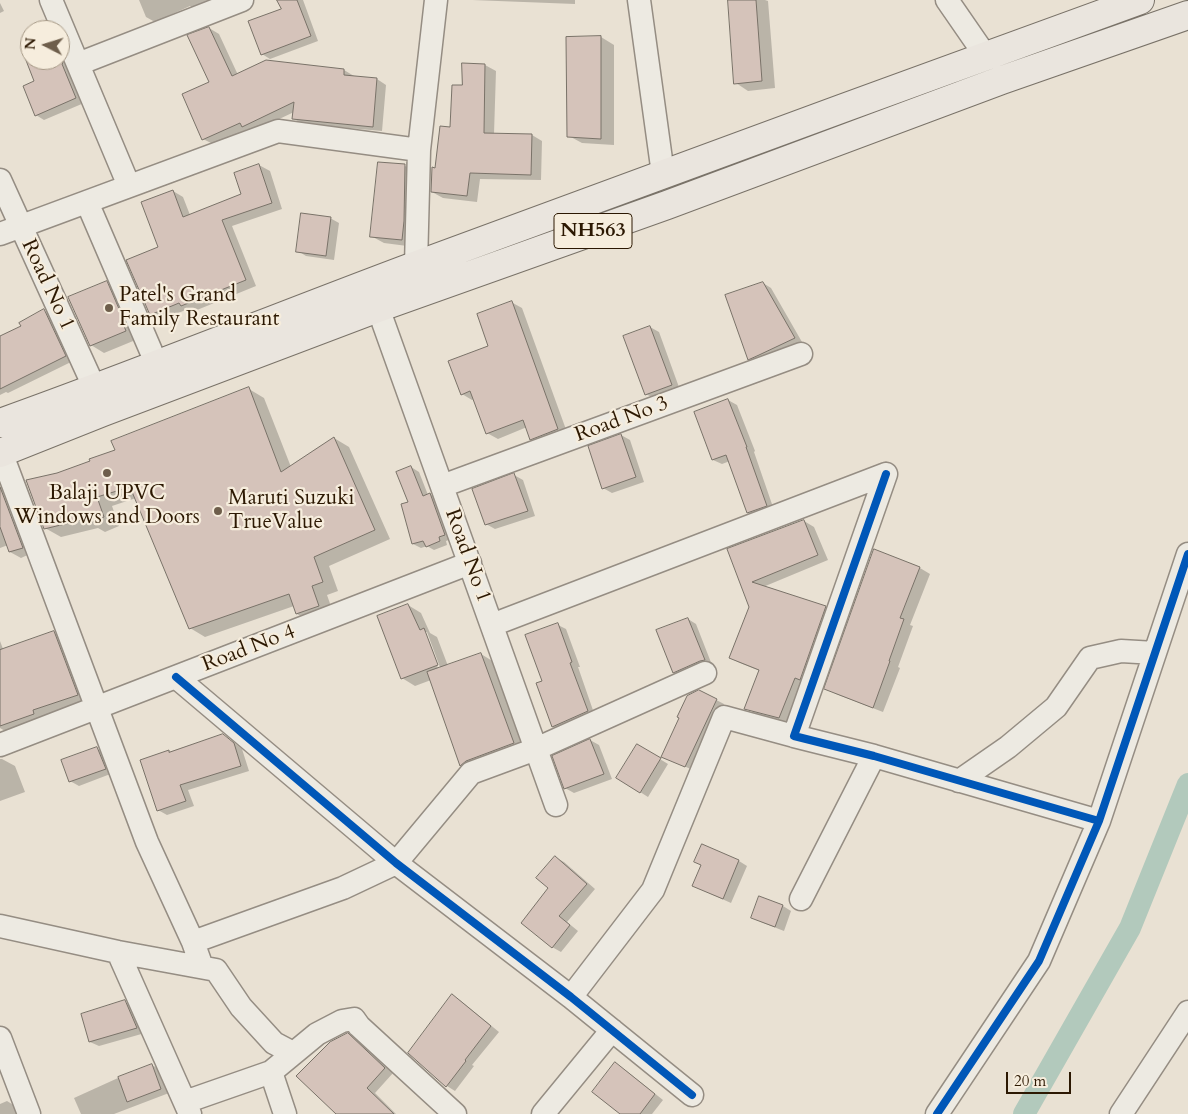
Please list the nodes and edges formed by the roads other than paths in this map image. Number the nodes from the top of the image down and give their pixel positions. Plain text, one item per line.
1 (51, 0) edge
2 (242, 0) edge
3 (436, 0) edge
4 (639, 0) edge
5 (947, 0) edge
6 (1140, 0) edge
7 (1188, 15) edge
8 (985, 56) junction
9 (78, 64) junction
10 (419, 150) junction
11 (663, 174) junction
12 (0, 180) edge
13 (129, 186) junction
14 (87, 202) junction
15 (10, 230) edge
16 (416, 265) junction
17 (378, 308) junction
18 (801, 354) dead end
19 (158, 365) junction
20 (95, 389) junction
21 (0, 423) edge
22 (1, 452) edge
23 (442, 486) junction
24 (1188, 554) edge
25 (470, 563) junction
26 (492, 625) junction
27 (1155, 653) junction
28 (706, 673) dead end
29 (176, 677) junction
30 (97, 707) junction
31 (794, 736) junction
32 (0, 745) edge
33 (536, 750) junction
34 (874, 756) junction
35 (958, 780) junction
36 (556, 804) dead end
37 (1099, 821) junction
38 (396, 863) junction
39 (800, 899) dead end
40 (0, 926) edge
41 (193, 942) junction
42 (118, 952) junction
43 (202, 967) junction
44 (571, 997) junction
45 (1188, 1012) edge
46 (612, 1030) junction
47 (0, 1038) edge
48 (293, 1053) junction
49 (4, 1062) edge
50 (271, 1072) junction
51 (692, 1095) dead end
52 (188, 1108) edge
53 (446, 1111) edge
54 (29, 1114) edge
55 (286, 1114) edge
56 (543, 1114) edge
57 (937, 1114) edge
58 (1121, 1114) edge

1 - 9 street
2 - 9 street
3 - 10 street
4 - 11 street
5 - 8 street
6 - 8 highway, NH563
7 - 17 highway, NH563
8 - 11 highway, NH563
9 - 13 street
10 - 13 street
10 - 16 street
11 - 16 highway, NH563
12 - 15 street, Road No 1
13 - 14 street
14 - 15 street
14 - 19 street
15 - 20 street, Road No 1
16 - 19 highway, NH563
17 - 22 highway, NH563
17 - 23 street, Road No 1
18 - 23 street, Road No 3
19 - 20 highway, NH563
20 - 21 highway, NH563
22 - 30 street
23 - 25 street, Road No 1
24 - 27 street
25 - 26 street, Road No 1
25 - 29 street, Road No 4
26 - 31 street
26 - 33 street, Road No 1
27 - 35 street
27 - 37 street
28 - 33 street
29 - 30 street, Road No 4
29 - 38 street
30 - 32 street, Road No 4
30 - 41 street
31 - 34 street
31 - 44 street
33 - 36 street, Road No 1
33 - 38 street
34 - 35 street
34 - 39 street
35 - 37 street
37 - 57 street
38 - 41 street
38 - 44 street
40 - 42 street
41 - 43 street
42 - 43 street
42 - 52 street
43 - 48 street
44 - 46 street
45 - 58 street
46 - 51 street
46 - 56 street
47 - 49 street
48 - 50 street
48 - 53 street
49 - 54 street
50 - 52 street
50 - 55 street

